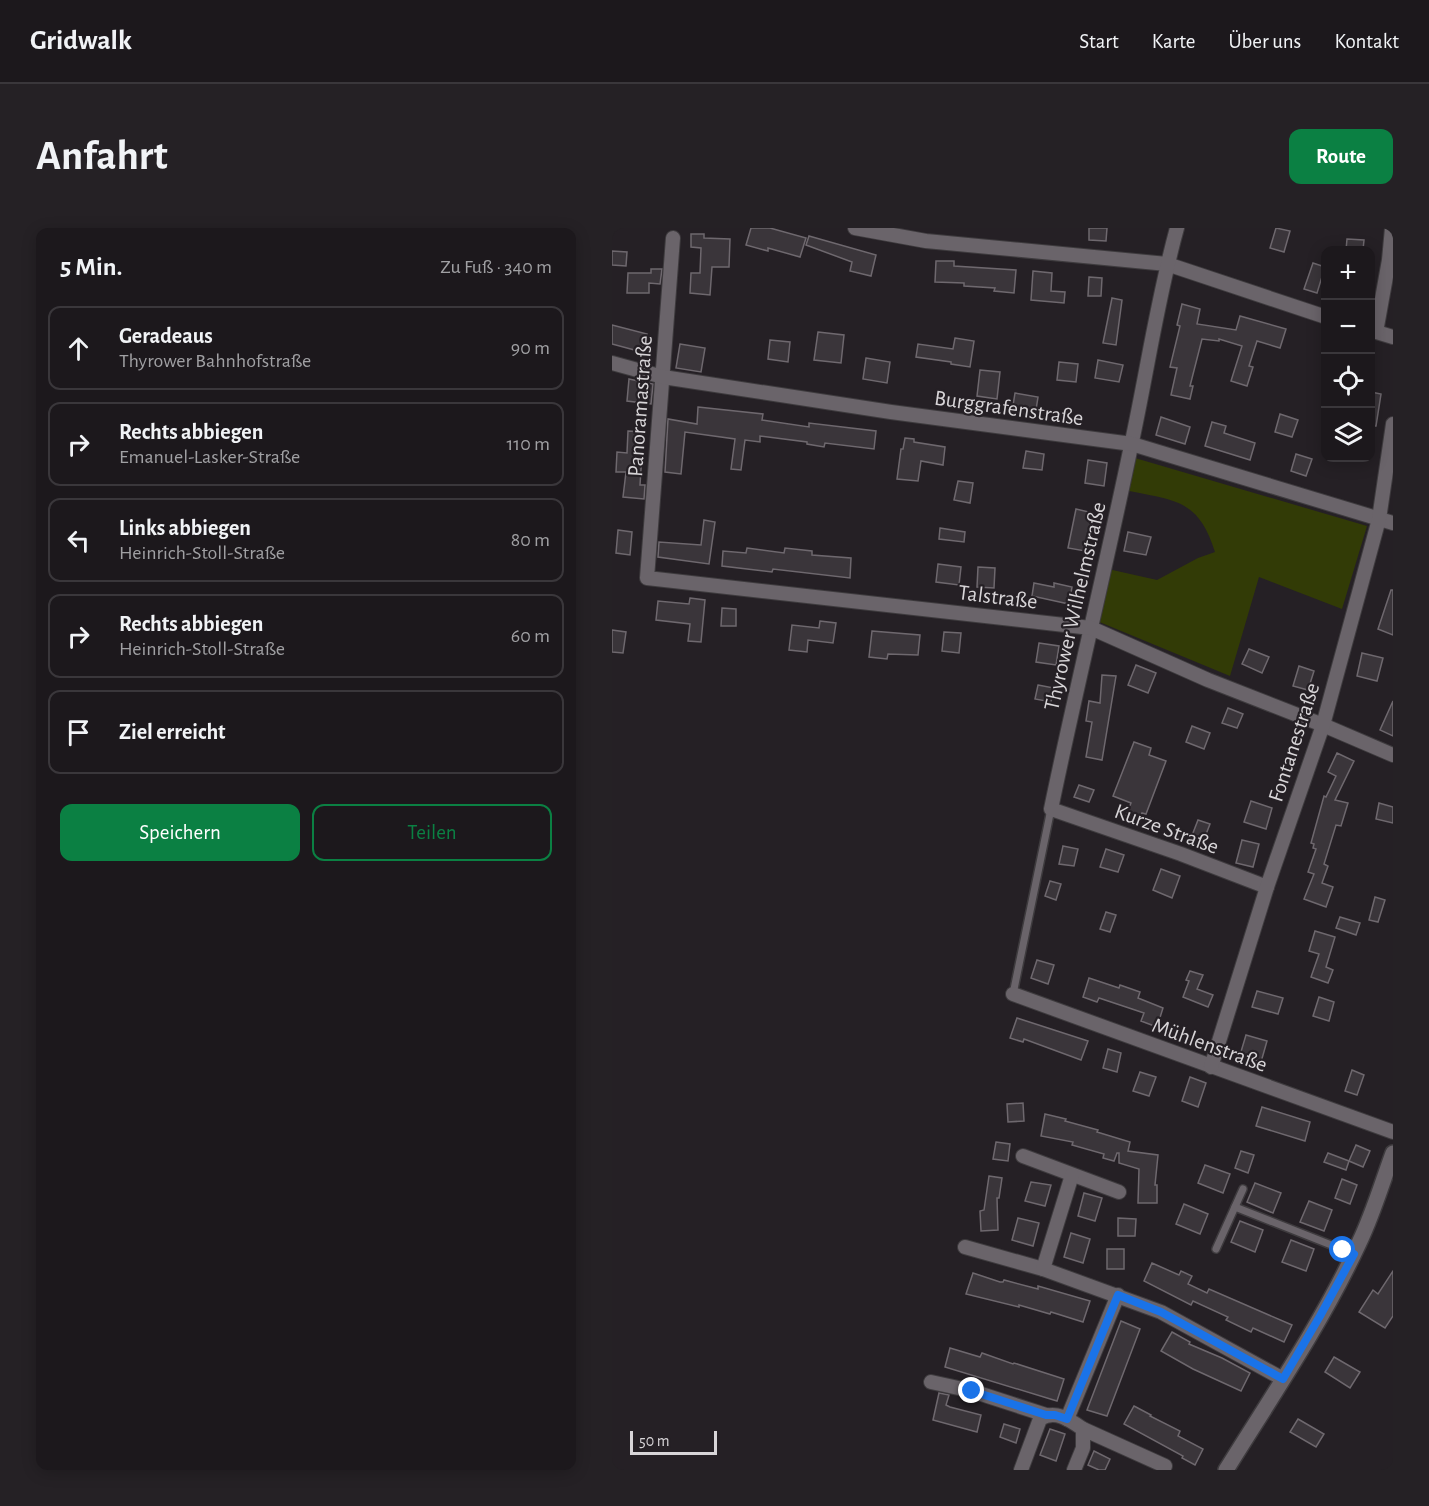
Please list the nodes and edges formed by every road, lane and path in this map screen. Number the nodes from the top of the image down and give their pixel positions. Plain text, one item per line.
1 (855, 228) edge
2 (1176, 228) edge
3 (1392, 228) edge
4 (673, 238) dead end
5 (1391, 260) edge
6 (1167, 264) junction
7 (1321, 314) edge
8 (1375, 323) edge
9 (1375, 332) edge
10 (1393, 337) edge
11 (612, 363) edge
12 (663, 376) junction
13 (1393, 424) edge
14 (1132, 444) junction
15 (1379, 519) junction
16 (1393, 523) edge
17 (647, 578) joint
18 (1091, 628) junction
19 (1323, 725) junction
20 (1393, 754) edge
21 (1051, 809) junction
22 (1267, 887) junction
23 (1013, 994) joint
24 (1211, 1067) junction
25 (1393, 1132) edge
26 (1393, 1153) edge
27 (1023, 1156) dead end
28 (1072, 1175) junction
29 (1243, 1189) dead end
30 (1119, 1192) dead end
31 (1235, 1207) junction
32 (965, 1248) dead end
33 (1216, 1249) dead end
34 (1354, 1254) junction
35 (1043, 1269) junction
36 (1118, 1295) junction
37 (1283, 1379) junction
38 (931, 1382) dead end
39 (1046, 1415) junction
40 (1067, 1419) junction
41 (1083, 1429) junction
42 (1164, 1466) dead end
43 (1021, 1470) edge
44 (1074, 1470) edge
45 (1226, 1470) edge

1 - 6 street
2 - 6 street, Thyrower Wilhelmstraße
3 - 5 street
4 - 12 street, Panoramastraße
5 - 8 street
6 - 7 street
6 - 14 street, Thyrower Wilhelmstraße
9 - 10 street
11 - 12 street, Burggrafenstraße
12 - 14 street, Burggrafenstraße
12 - 17 street, Panoramastraße
13 - 15 street, Fontanestraße
14 - 15 street, Burggrafenstraße
14 - 18 street, Thyrower Wilhelmstraße
15 - 16 street, Burggrafenstraße
15 - 19 street, Fontanestraße
17 - 18 street, Talstraße
18 - 19 street, Talstraße
18 - 21 street, Thyrower Wilhelmstraße
19 - 20 street, Talstraße
19 - 22 street, Fontanestraße
21 - 22 street, Kurze Straße
21 - 23 lane, Thyrower Wilhelmstraße
22 - 24 street, Fontanestraße
23 - 24 street, Mühlenstraße
24 - 25 street, Mühlenstraße
26 - 34 main road
27 - 28 street
28 - 30 street
28 - 35 street
29 - 31 lane
31 - 33 lane
31 - 34 lane
32 - 35 street
34 - 37 main road
35 - 36 street
36 - 37 street
36 - 40 street
37 - 45 main road
38 - 39 street
39 - 40 street
39 - 43 street
40 - 41 street
41 - 42 street
41 - 44 street

